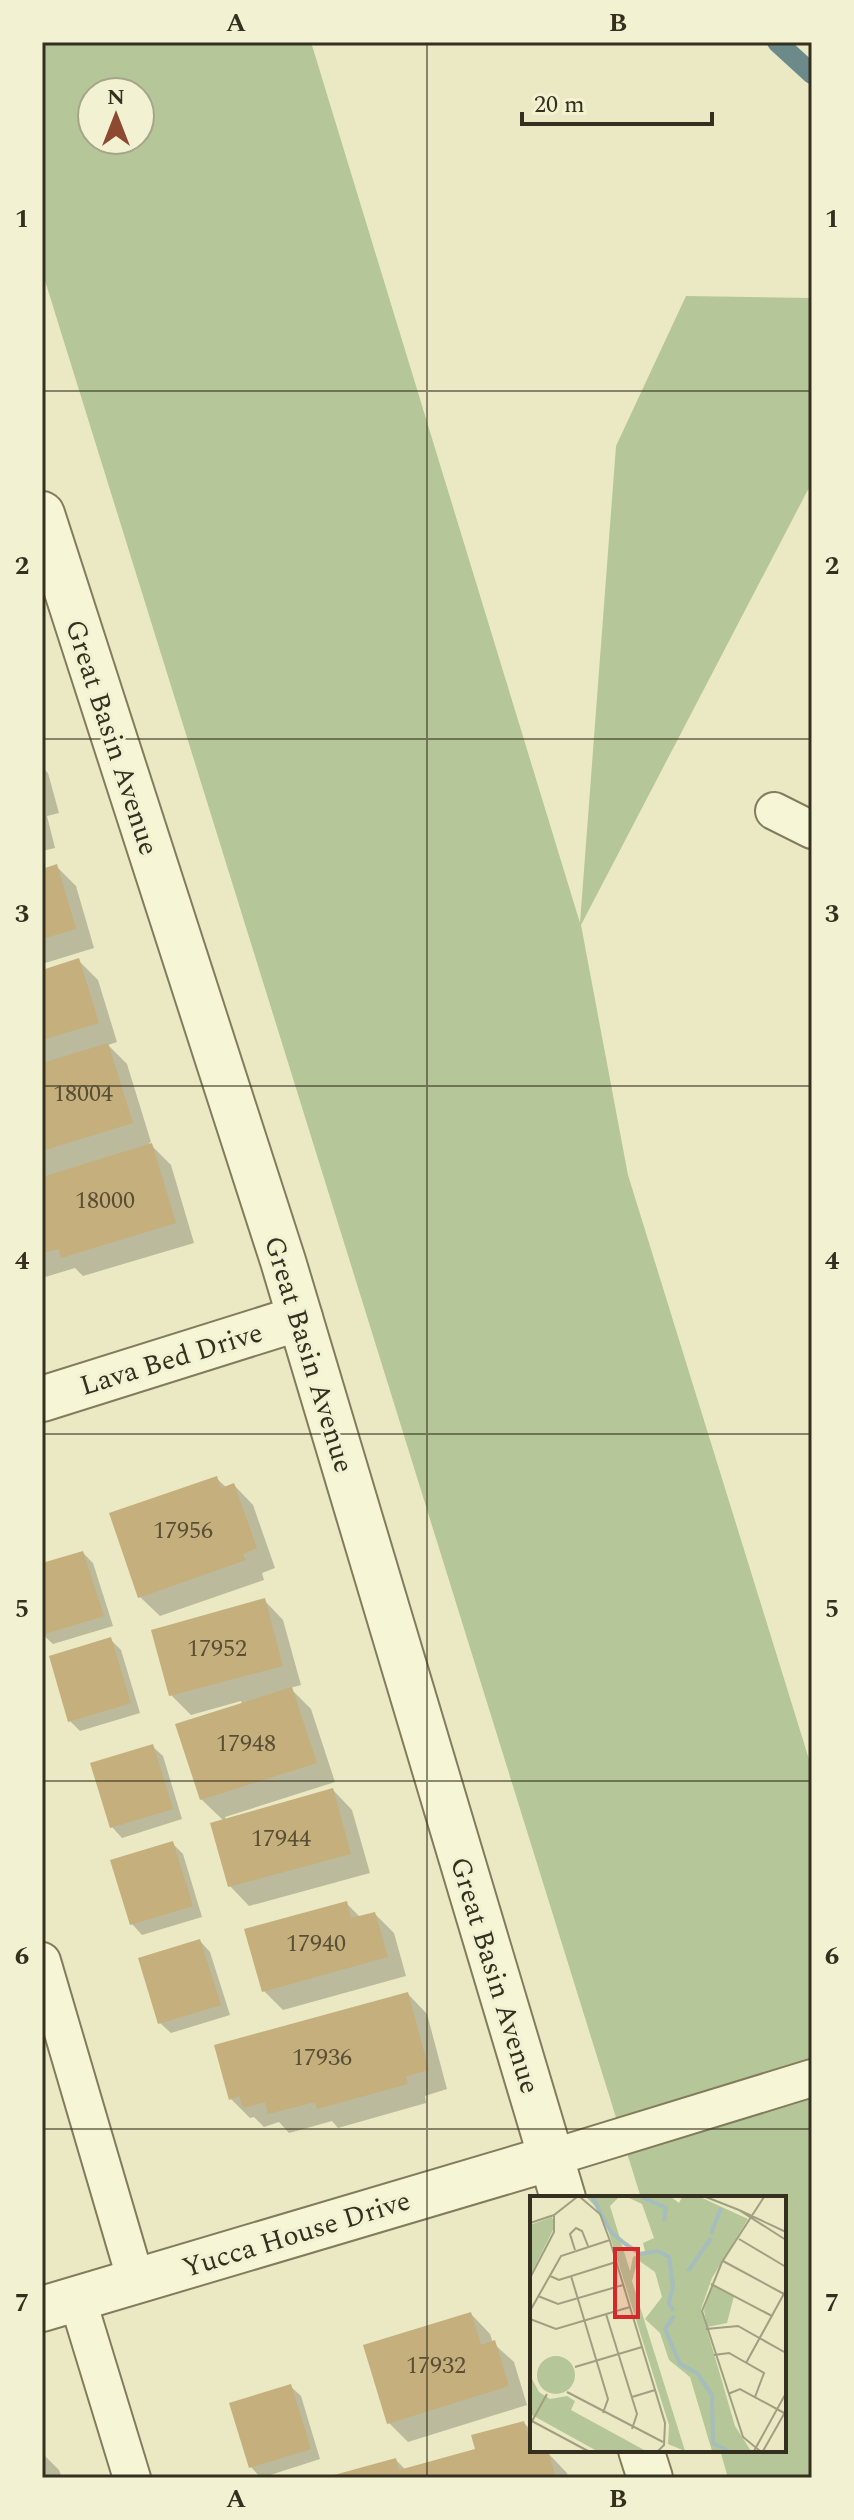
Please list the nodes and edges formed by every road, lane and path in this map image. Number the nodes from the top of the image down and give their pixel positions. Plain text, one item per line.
1 (42, 514) edge
2 (774, 811) dead end
3 (812, 830) edge
4 (300, 1318) junction
5 (42, 1399) edge
6 (42, 1961) edge
7 (812, 2078) edge
8 (557, 2178) edge
9 (136, 2281) junction
10 (60, 2303) edge
11 (642, 2452) edge
12 (132, 2478) edge
13 (650, 2478) edge

1 - 4 street, Great Basin Avenue
2 - 3 lane
4 - 5 street, Lava Bed Drive
4 - 8 street, Great Basin Avenue
6 - 9 lane
7 - 8 lane
8 - 9 street, Yucca House Drive
9 - 10 street, Yucca House Drive
10 - 12 lane
11 - 13 street

